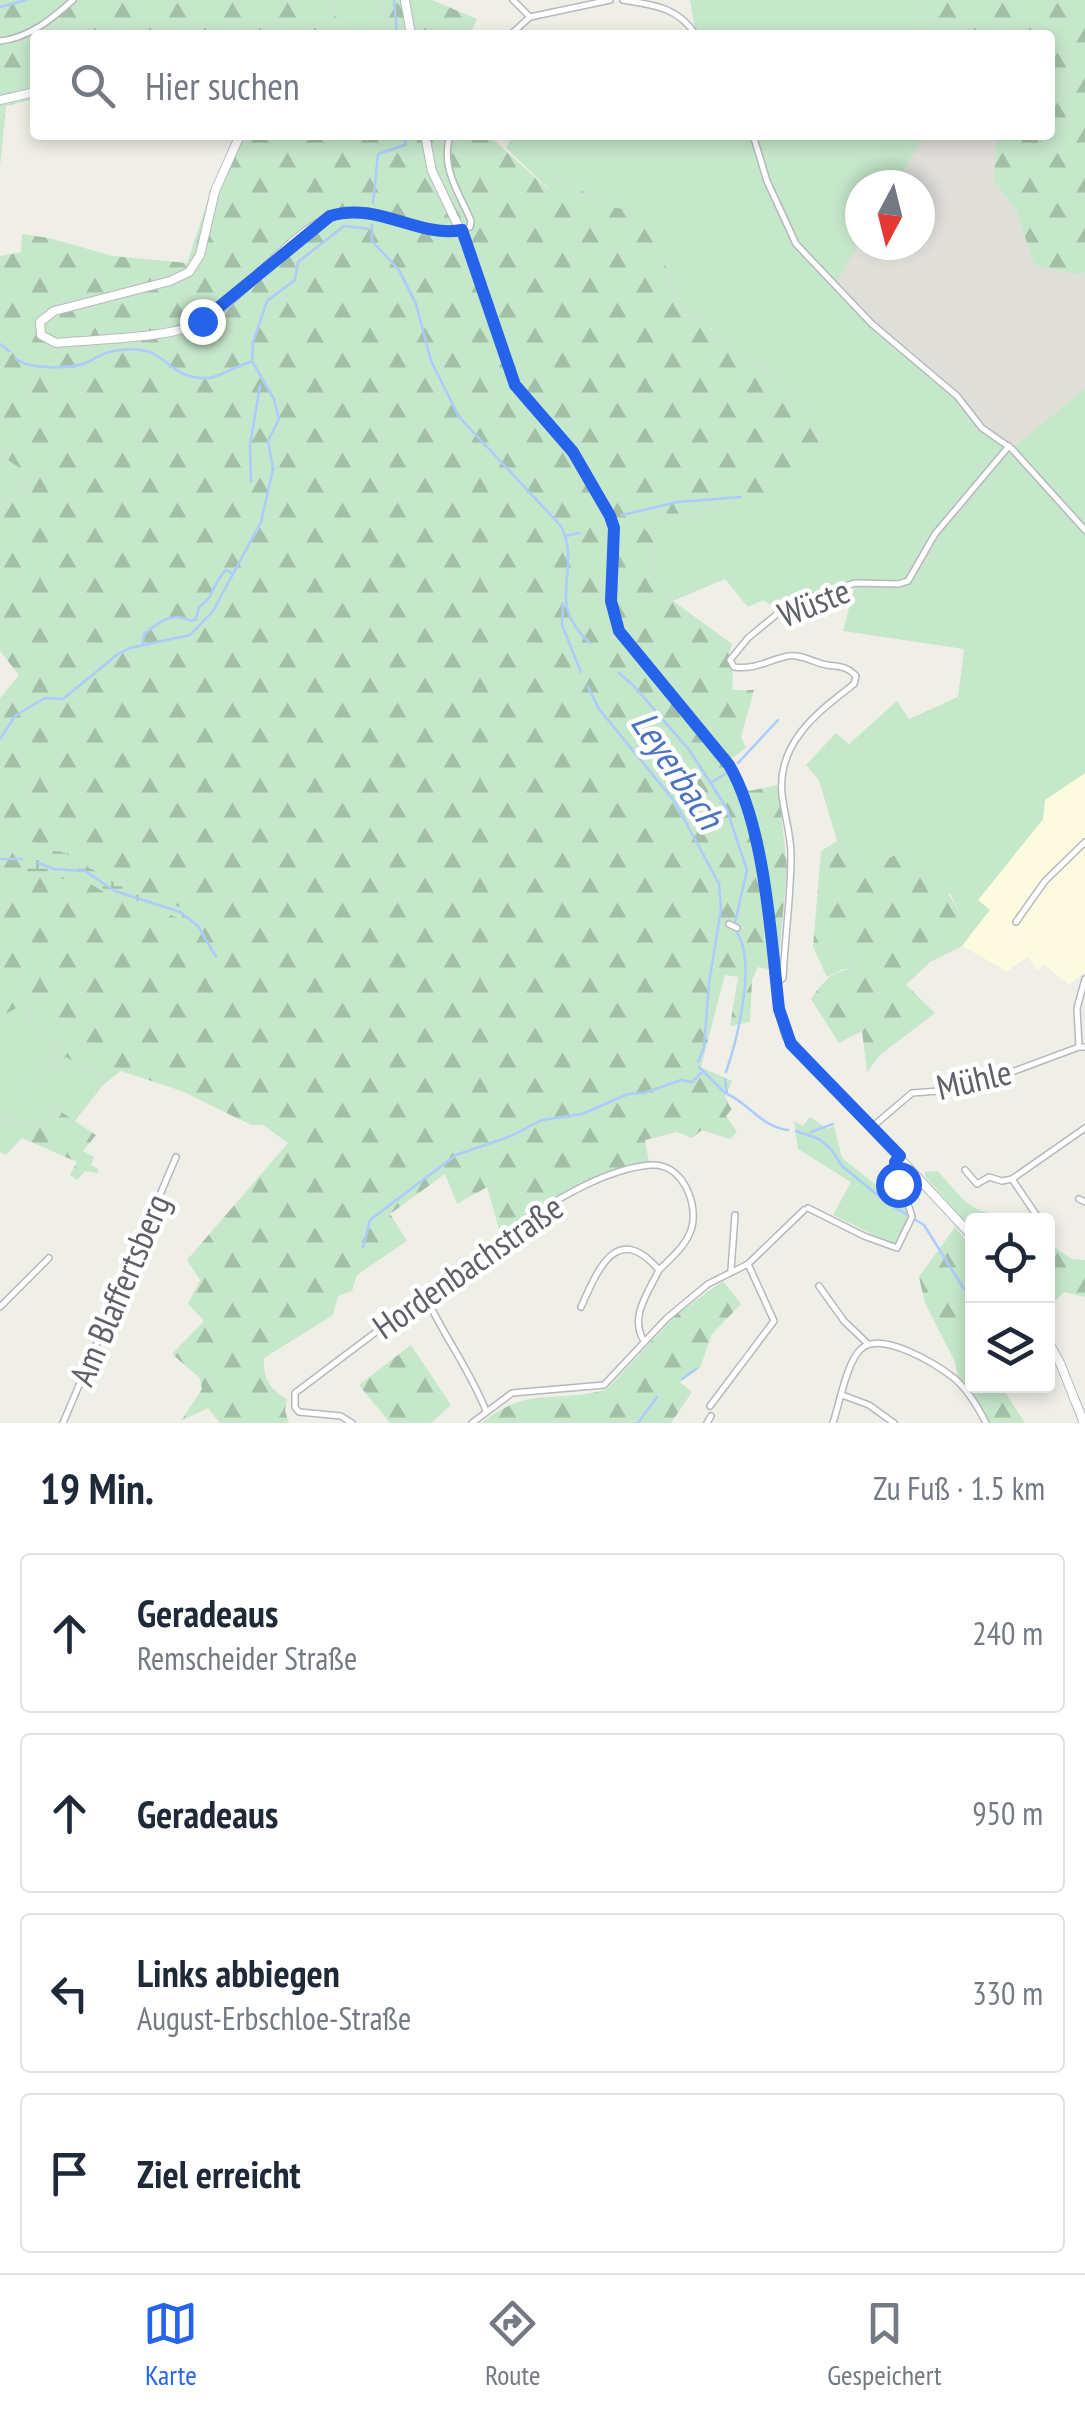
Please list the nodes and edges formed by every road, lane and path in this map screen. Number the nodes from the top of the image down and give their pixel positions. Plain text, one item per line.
1 (73, 0) edge
2 (404, 0) edge
3 (513, 0) edge
4 (610, 0) edge
5 (623, 0) edge
6 (530, 17) junction
7 (34, 30) edge
8 (410, 30) edge
9 (516, 30) edge
10 (693, 30) edge
11 (30, 32) edge
12 (0, 41) edge
13 (30, 93) edge
14 (0, 100) edge
15 (238, 140) edge
16 (426, 140) edge
17 (449, 140) edge
18 (755, 140) edge
19 (462, 230) junction
20 (1008, 446) junction
21 (1085, 530) edge
22 (1085, 842) edge
23 (1016, 922) dead end
24 (729, 924) dead end
25 (737, 928) dead end
26 (1085, 980) edge
27 (776, 984) junction
28 (1082, 1047) edge
29 (872, 1127) junction
30 (1085, 1128) edge
31 (900, 1156) junction
32 (176, 1157) dead end
33 (965, 1170) dead end
34 (1012, 1179) junction
35 (1035, 1213) edge
36 (735, 1215) dead end
37 (965, 1228) edge
38 (49, 1258) dead end
39 (748, 1264) junction
40 (659, 1270) junction
41 (731, 1270) junction
42 (819, 1286) dead end
43 (426, 1295) junction
44 (0, 1306) edge
45 (582, 1307) dead end
46 (644, 1341) junction
47 (868, 1344) junction
48 (1055, 1353) edge
49 (842, 1395) junction
50 (710, 1406) dead end
51 (486, 1411) junction
52 (64, 1423) edge
53 (352, 1423) edge
54 (472, 1423) edge
55 (833, 1423) edge
56 (894, 1423) edge
57 (986, 1423) edge
58 (1084, 1423) edge

1 - 7 street
2 - 8 main road
3 - 6 street
4 - 6 street
5 - 10 street
6 - 9 street
11 - 12 street
13 - 14 main road
15 - 19 main road
16 - 19 main road
17 - 19 street
18 - 20 street
19 - 27 main road
20 - 21 street
20 - 27 street, Wüste
22 - 23 street
24 - 25 street
26 - 28 street
27 - 29 main road
28 - 29 street, Mühle
29 - 31 main road
30 - 34 street
31 - 37 main road
31 - 39 street
32 - 52 street, Am Blaffertsberg
33 - 34 street
34 - 35 street
36 - 41 street
38 - 44 street
39 - 41 street
39 - 50 street
40 - 43 street, Hordenbachstraße
40 - 45 street
40 - 46 street, Hordenbachstraße
41 - 46 street
42 - 47 street
43 - 51 street
43 - 53 street, Hordenbachstraße
46 - 51 street
47 - 49 street
47 - 57 street
48 - 58 main road
49 - 55 street
49 - 56 street
51 - 54 street

